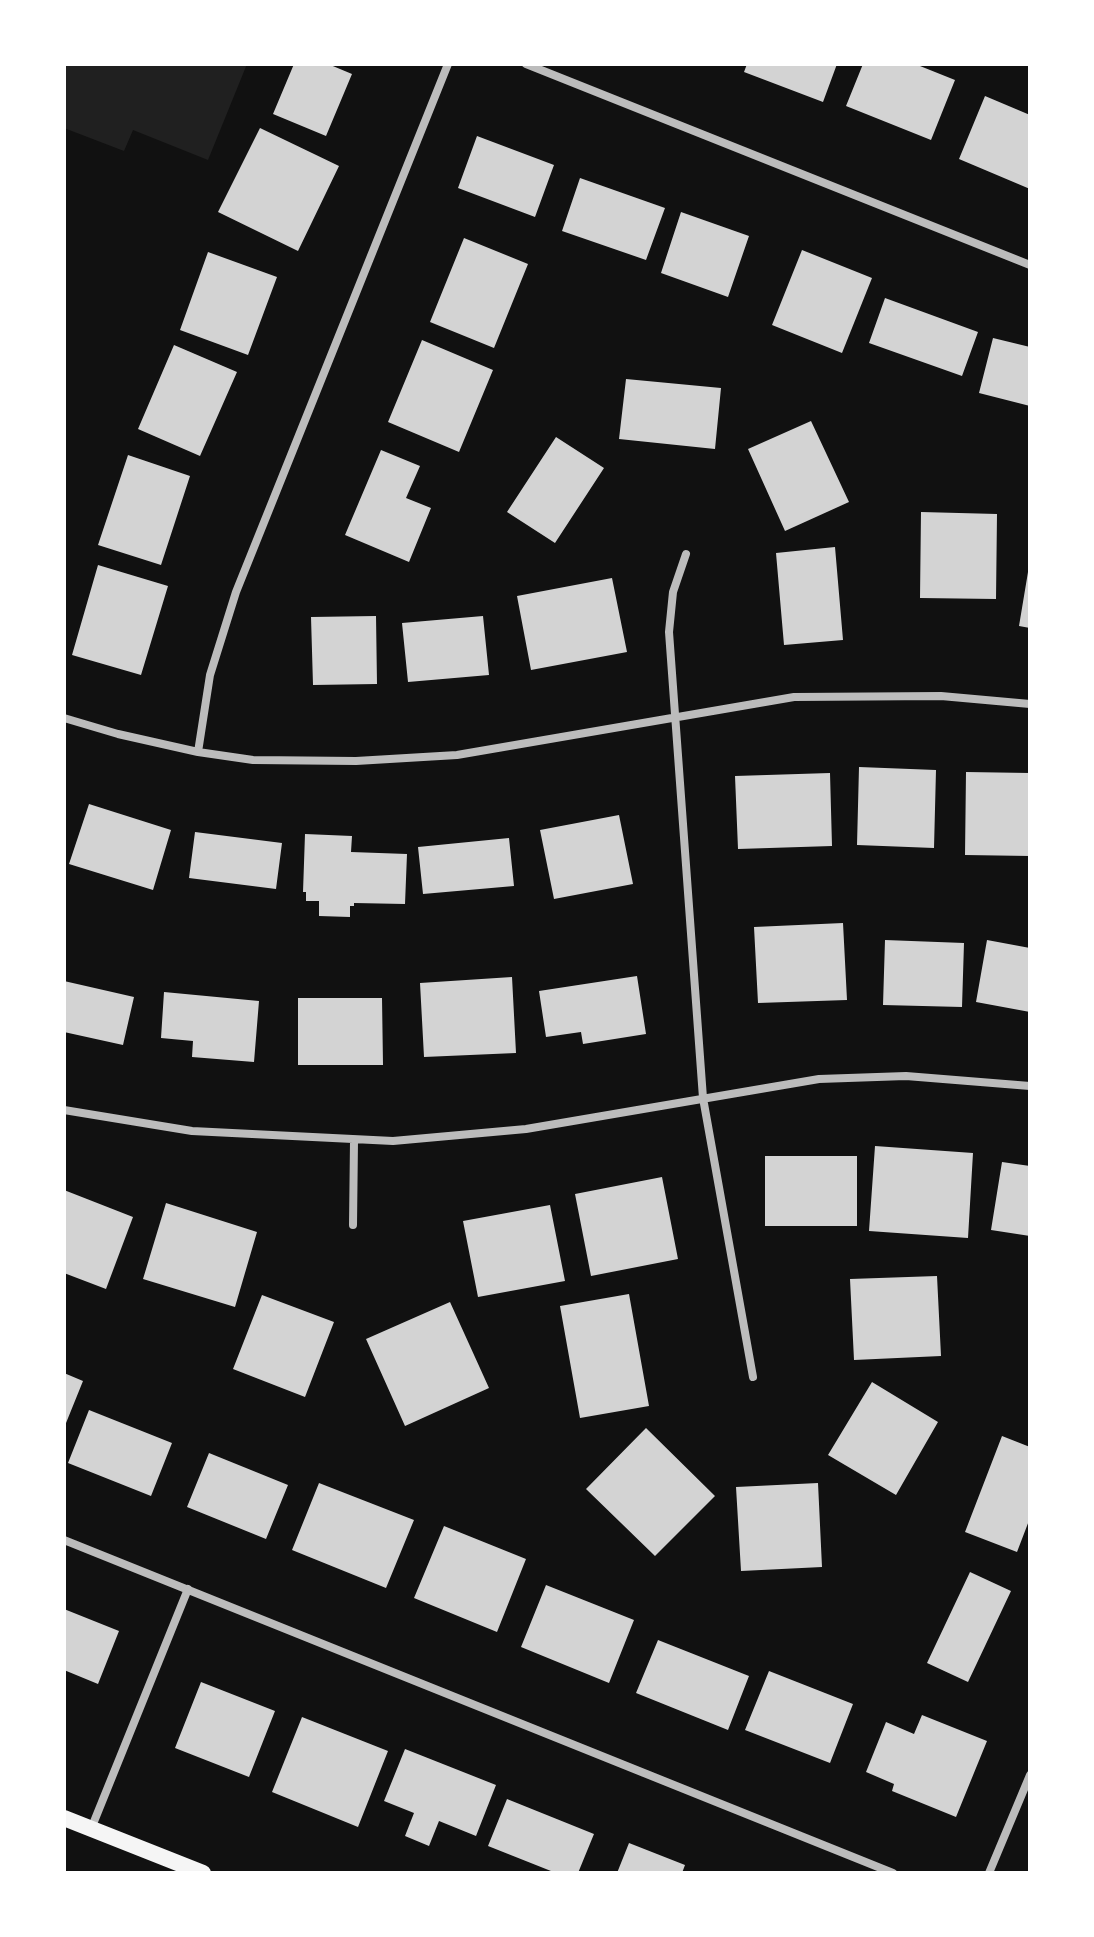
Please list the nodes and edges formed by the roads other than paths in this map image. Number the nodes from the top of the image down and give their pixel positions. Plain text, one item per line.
1 (448, 64) edge
2 (526, 64) edge
3 (1030, 265) edge
4 (686, 554) dead end
5 (1030, 704) edge
6 (674, 717) junction
7 (64, 718) edge
8 (198, 752) junction
9 (1030, 1086) edge
10 (703, 1098) junction
11 (64, 1110) edge
12 (354, 1141) junction
13 (353, 1225) dead end
14 (753, 1377) dead end
15 (64, 1540) edge
16 (188, 1589) junction
17 (1030, 1775) edge
18 (64, 1818) edge
19 (91, 1829) junction
20 (203, 1873) edge
21 (893, 1873) edge
22 (989, 1873) edge

1 - 8 street
2 - 3 street
4 - 6 street
5 - 6 street
6 - 8 street
6 - 10 street
7 - 8 street
9 - 10 street
10 - 12 street
10 - 14 street
11 - 12 street
12 - 13 street
15 - 16 street
16 - 19 street
16 - 21 street
17 - 22 street
18 - 19 main road
19 - 20 main road

